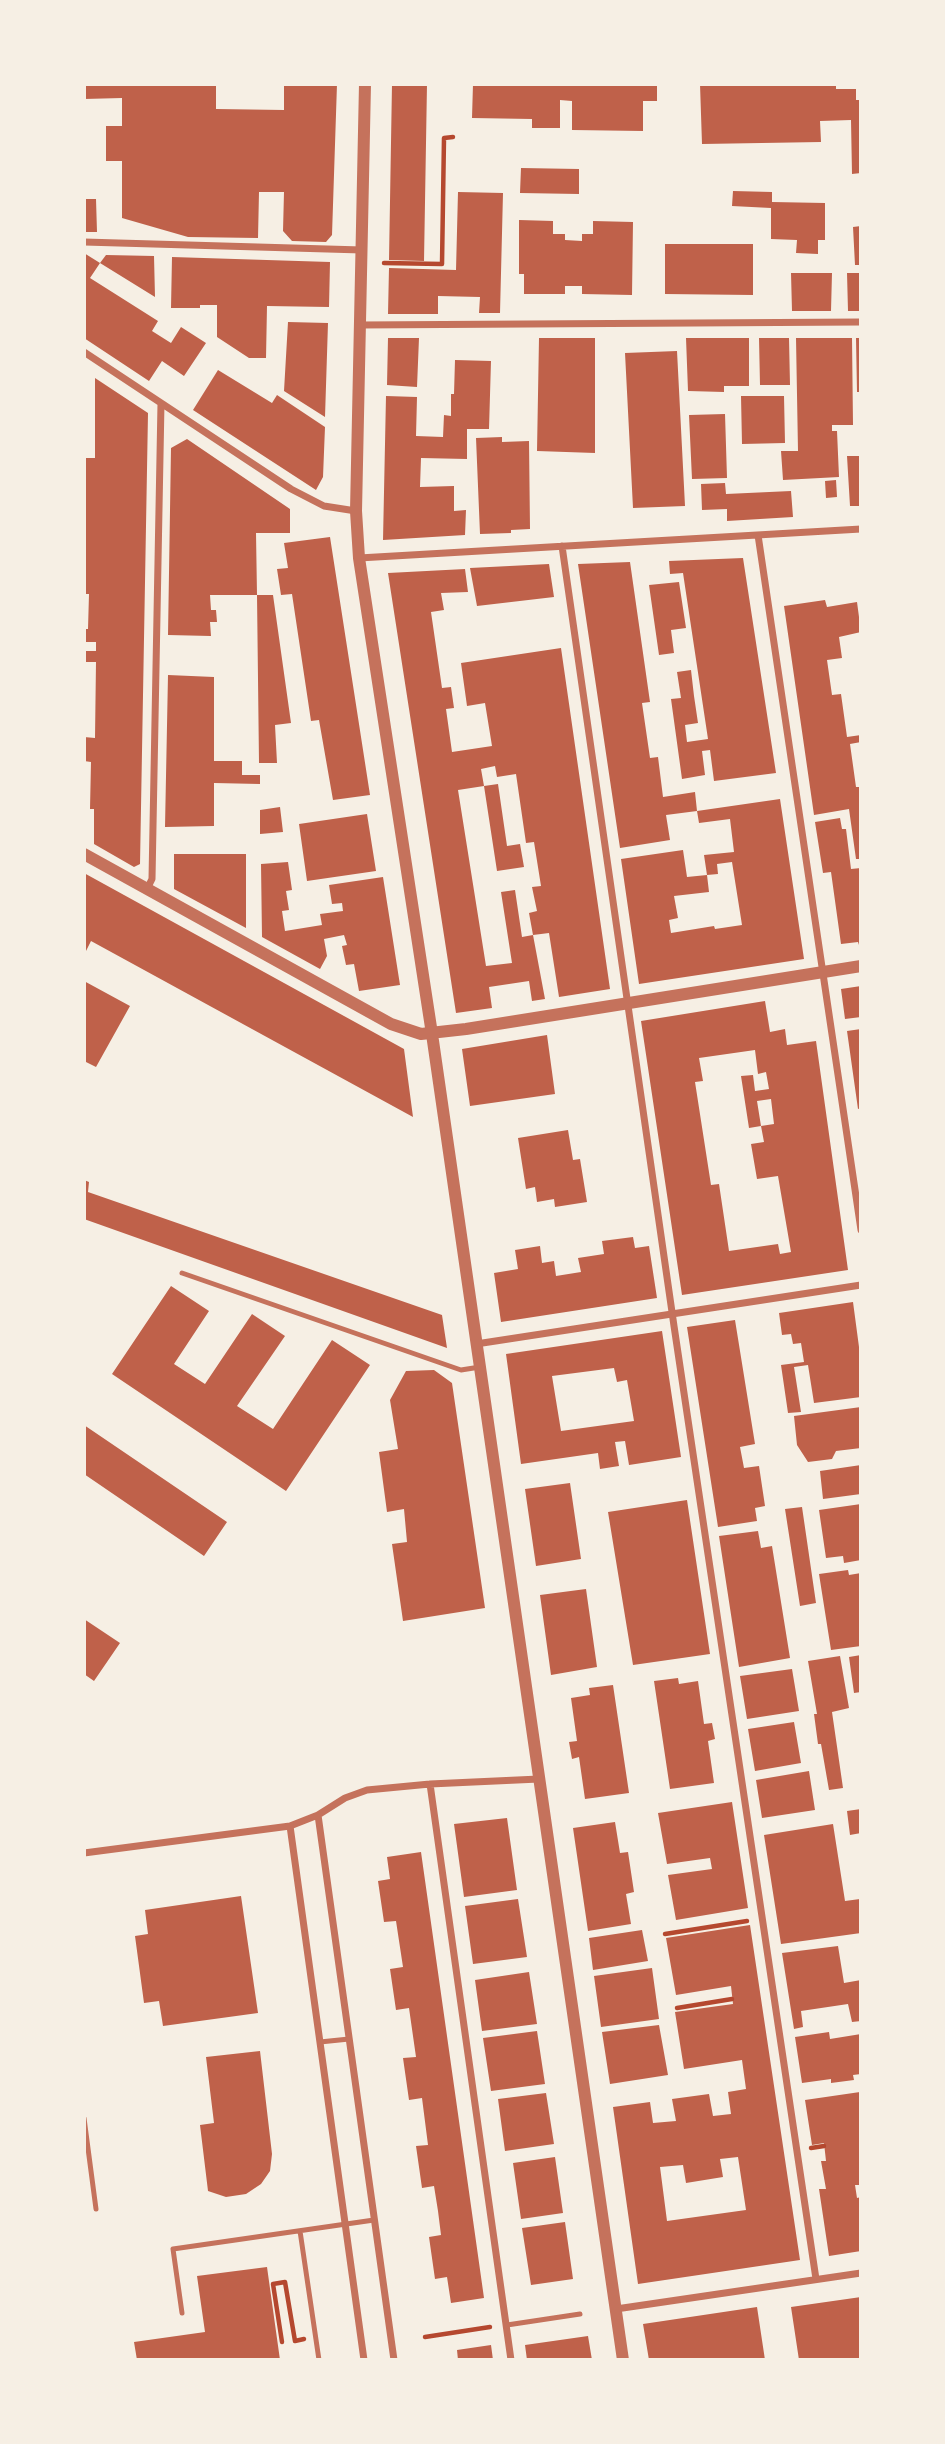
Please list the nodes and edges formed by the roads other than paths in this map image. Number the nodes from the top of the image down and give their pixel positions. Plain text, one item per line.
1 (365, 84) edge
2 (84, 242) edge
3 (362, 250) junction
4 (861, 322) edge
5 (360, 325) junction
6 (84, 352) edge
7 (160, 403) junction
8 (356, 511) junction
9 (861, 529) edge
10 (758, 535) junction
11 (562, 546) junction
12 (359, 558) junction
13 (84, 854) edge
14 (147, 889) junction
15 (861, 966) edge
16 (823, 972) junction
17 (628, 1003) junction
18 (432, 1034) junction
19 (861, 1230) edge
20 (182, 1273) dead end
21 (861, 1285) edge
22 (673, 1314) junction
23 (477, 1344) junction
24 (480, 1367) junction
25 (540, 1779) junction
26 (430, 1784) junction
27 (318, 1815) junction
28 (290, 1826) junction
29 (84, 1853) edge
30 (349, 2039) junction
31 (320, 2042) junction
32 (84, 2118) edge
33 (96, 2209) dead end
34 (374, 2220) junction
35 (345, 2225) junction
36 (300, 2231) junction
37 (861, 2273) edge
38 (816, 2279) junction
39 (616, 2309) junction
40 (182, 2313) dead end
41 (580, 2314) dead end
42 (506, 2325) junction
43 (319, 2357) edge
44 (363, 2360) edge
45 (394, 2360) edge
46 (511, 2360) edge
47 (624, 2360) edge

1 - 3 street
2 - 3 street
3 - 5 street
4 - 5 street
5 - 8 street
6 - 7 street
7 - 8 street
7 - 14 street
8 - 12 street
9 - 10 street
10 - 11 street
10 - 16 street
11 - 12 street
11 - 17 street
12 - 18 street
13 - 14 street
14 - 18 street
15 - 16 street
16 - 17 street
16 - 19 street
17 - 18 street
17 - 22 street
18 - 23 street
20 - 24 lane
21 - 22 street
22 - 23 street
22 - 38 street
23 - 24 street
24 - 25 street
25 - 26 street
25 - 39 street
26 - 27 street
26 - 42 street
27 - 28 street
27 - 30 street
28 - 29 street
28 - 31 street
30 - 31 lane
30 - 34 street
31 - 35 street
32 - 33 lane
34 - 35 lane
34 - 45 street
35 - 36 lane
35 - 44 street
36 - 40 lane
36 - 43 lane
37 - 38 street
38 - 39 street
39 - 47 street
41 - 42 lane
42 - 46 street

